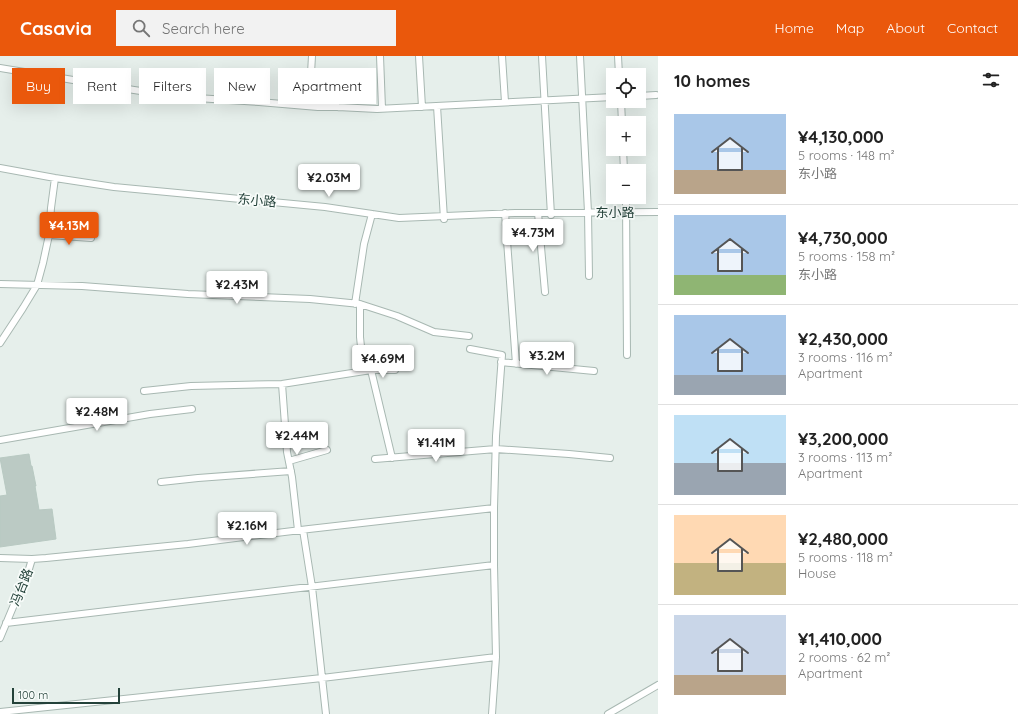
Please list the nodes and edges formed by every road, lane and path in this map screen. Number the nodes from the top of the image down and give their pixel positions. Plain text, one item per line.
1 (312, 56) edge
2 (380, 56) edge
3 (419, 56) edge
4 (502, 56) edge
5 (542, 56) edge
6 (580, 56) edge
7 (618, 56) edge
8 (0, 68) edge
9 (619, 68) edge
10 (656, 95) dead end
11 (606, 96) edge
12 (646, 96) edge
13 (582, 98) junction
14 (545, 100) junction
15 (505, 102) junction
16 (437, 106) junction
17 (338, 107) junction
18 (422, 107) junction
19 (382, 108) junction
20 (0, 168) edge
21 (0, 172) edge
22 (55, 180) junction
23 (626, 204) edge
24 (658, 212) edge
25 (539, 214) junction
26 (551, 214) junction
27 (588, 214) junction
28 (626, 214) junction
29 (372, 215) junction
30 (505, 215) junction
31 (658, 216) edge
32 (444, 218) junction
33 (49, 235) junction
34 (91, 238) dead end
35 (590, 276) dead end
36 (0, 284) edge
37 (37, 285) junction
38 (545, 292) dead end
39 (358, 304) junction
40 (469, 336) dead end
41 (0, 343) edge
42 (470, 349) dead end
43 (627, 356) dead end
44 (501, 362) junction
45 (516, 364) junction
46 (371, 370) junction
47 (395, 370) dead end
48 (594, 371) dead end
49 (282, 384) junction
50 (144, 391) dead end
51 (192, 409) dead end
52 (0, 440) edge
53 (496, 449) junction
54 (327, 450) dead end
55 (392, 458) junction
56 (610, 458) dead end
57 (375, 459) dead end
58 (289, 461) junction
59 (291, 471) junction
60 (161, 482) dead end
61 (494, 508) junction
62 (301, 530) junction
63 (0, 558) edge
64 (32, 559) junction
65 (494, 565) junction
66 (312, 587) junction
67 (6, 623) junction
68 (0, 638) edge
69 (496, 658) junction
70 (322, 678) junction
71 (658, 685) edge
72 (0, 712) edge
73 (326, 714) edge
74 (492, 714) edge
75 (608, 714) edge

1 - 17 street
2 - 19 street
3 - 18 street
4 - 15 street
5 - 14 street
6 - 13 street
7 - 9 street
8 - 17 street
10 - 12 street
11 - 13 street
13 - 14 street
13 - 27 street
14 - 15 street
14 - 26 street
15 - 16 street
16 - 18 street
16 - 32 street
17 - 19 street
18 - 19 street
20 - 22 street, 东小路
21 - 22 street, 东小路
22 - 29 street, 东小路
22 - 33 street
23 - 28 street
24 - 28 street, 东小路
25 - 26 street, 东小路
25 - 30 street, 东小路
25 - 38 street
26 - 27 street, 东小路
27 - 28 street, 东小路
27 - 35 street
28 - 31 street, 东小路
28 - 43 street
29 - 32 street, 东小路
29 - 39 street
30 - 32 street, 东小路
30 - 45 street
33 - 34 street
33 - 37 street
36 - 37 street
37 - 39 street
37 - 41 street
39 - 40 street
39 - 46 street
42 - 44 street
44 - 45 street
44 - 53 street
45 - 48 street
46 - 47 street
46 - 49 street
46 - 55 street
49 - 50 street
49 - 58 street
51 - 52 street
53 - 55 street
53 - 56 street
53 - 61 street
54 - 58 street
55 - 57 street
58 - 59 street
59 - 60 street
59 - 62 street
61 - 62 street
61 - 65 street
62 - 64 street
62 - 66 street
63 - 64 street
64 - 67 street, 冯台路
65 - 66 street
65 - 69 street
66 - 67 street
66 - 70 street
67 - 68 street, 冯台路
69 - 70 street
69 - 74 street
70 - 72 street
70 - 73 street
71 - 75 street

